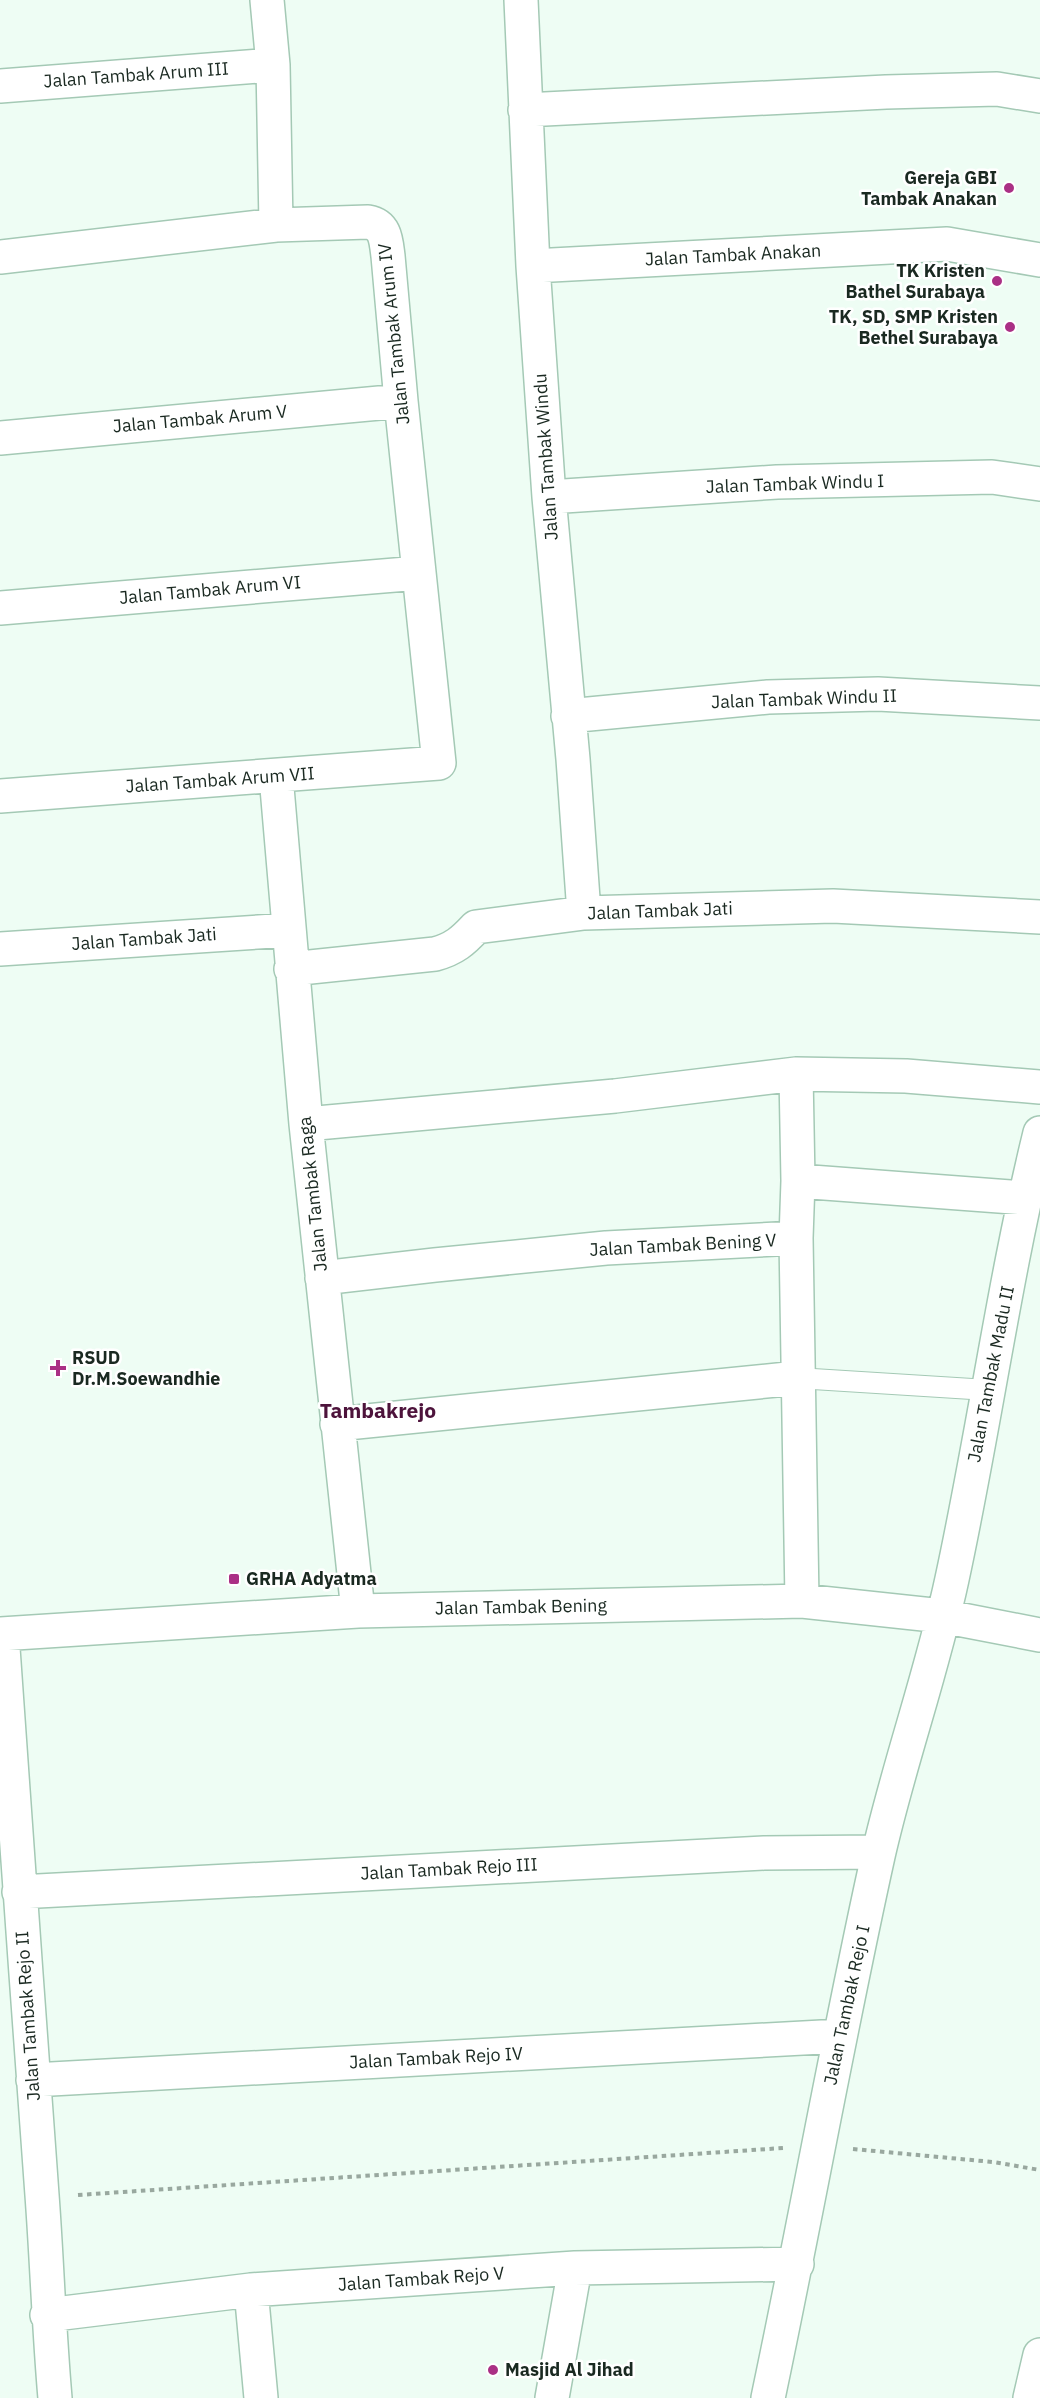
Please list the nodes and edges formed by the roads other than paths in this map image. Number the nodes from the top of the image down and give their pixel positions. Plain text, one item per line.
1 (267, 0) edge
2 (521, 0) edge
3 (273, 65) junction
4 (0, 86) edge
5 (1040, 96) edge
6 (525, 110) junction
7 (276, 225) junction
8 (0, 257) edge
9 (1040, 260) edge
10 (533, 266) junction
11 (401, 401) junction
12 (0, 438) edge
13 (1040, 484) edge
14 (549, 498) junction
15 (419, 573) junction
16 (0, 608) edge
17 (1040, 703) edge
18 (568, 716) junction
19 (439, 763) joint
20 (276, 776) junction
21 (0, 796) edge
22 (584, 913) junction
23 (1040, 916) edge
24 (289, 930) junction
25 (0, 948) edge
26 (291, 969) junction
27 (796, 1074) junction
28 (1040, 1087) edge
29 (306, 1124) junction
30 (1040, 1133) edge
31 (798, 1181) junction
32 (1024, 1198) junction
33 (796, 1238) junction
34 (322, 1278) junction
35 (797, 1378) junction
36 (988, 1390) junction
37 (337, 1424) junction
38 (802, 1601) junction
39 (358, 1611) junction
40 (942, 1616) junction
41 (1, 1634) edge
42 (1040, 1635) edge
43 (879, 1852) junction
44 (19, 1892) junction
45 (840, 2036) junction
46 (33, 2080) junction
47 (796, 2264) junction
48 (575, 2268) junction
49 (251, 2290) junction
50 (47, 2315) junction
51 (1040, 2355) edge
52 (55, 2398) edge
53 (261, 2398) edge
54 (552, 2398) edge
55 (768, 2398) edge
56 (1030, 2398) edge

1 - 3 street
2 - 6 street, Jalan Tambak Windu
3 - 4 street, Jalan Tambak Arum III
3 - 7 street
5 - 6 street
6 - 10 street, Jalan Tambak Windu
7 - 8 street, Jalan Tambak Arum IV
7 - 11 street, Jalan Tambak Arum IV
9 - 10 street, Jalan Tambak Anakan
10 - 14 street, Jalan Tambak Windu
11 - 12 street, Jalan Tambak Arum V
11 - 15 street, Jalan Tambak Arum IV
13 - 14 street, Jalan Tambak Windu I
14 - 18 street, Jalan Tambak Windu
15 - 16 street, Jalan Tambak Arum VI
15 - 19 street, Jalan Tambak Arum IV
17 - 18 street, Jalan Tambak Windu II
18 - 22 street, Jalan Tambak Windu
19 - 20 street, Jalan Tambak Arum VII
20 - 21 street, Jalan Tambak Arum VII
20 - 24 street, Jalan Tambak Raga
22 - 23 street, Jalan Tambak Jati
22 - 26 street, Jalan Tambak Jati
24 - 25 street, Jalan Tambak Jati
24 - 26 street, Jalan Tambak Raga
26 - 29 street, Jalan Tambak Raga
27 - 28 street
27 - 29 street
27 - 31 street, Jalan Tambak Bening V
29 - 34 street, Jalan Tambak Raga
30 - 32 street, Jalan Tambak Madu II
31 - 32 street
31 - 33 street, Jalan Tambak Bening V
32 - 36 street, Jalan Tambak Madu II
33 - 34 street, Jalan Tambak Bening V
33 - 35 street
34 - 37 street, Jalan Tambak Raga
35 - 36 lane
35 - 37 street
35 - 38 street
36 - 40 street, Jalan Tambak Madu II
37 - 39 street, Jalan Tambak Raga
38 - 39 street, Jalan Tambak Bening
38 - 40 street, Jalan Tambak Bening
39 - 41 street, Jalan Tambak Bening
40 - 42 street, Jalan Tambak Bening
40 - 43 street, Jalan Tambak Rejo I
41 - 44 street, Jalan Tambak Rejo II
43 - 44 street, Jalan Tambak Rejo III
43 - 45 street, Jalan Tambak Rejo I
44 - 46 street, Jalan Tambak Rejo II
45 - 46 street, Jalan Tambak Rejo IV
45 - 47 street, Jalan Tambak Rejo I
46 - 50 street, Jalan Tambak Rejo II
47 - 48 street, Jalan Tambak Rejo V
47 - 55 street, Jalan Tambak Rejo I
48 - 49 street, Jalan Tambak Rejo V
48 - 54 street
49 - 50 street, Jalan Tambak Rejo V
49 - 53 street
50 - 52 street, Jalan Tambak Rejo II
51 - 56 street

